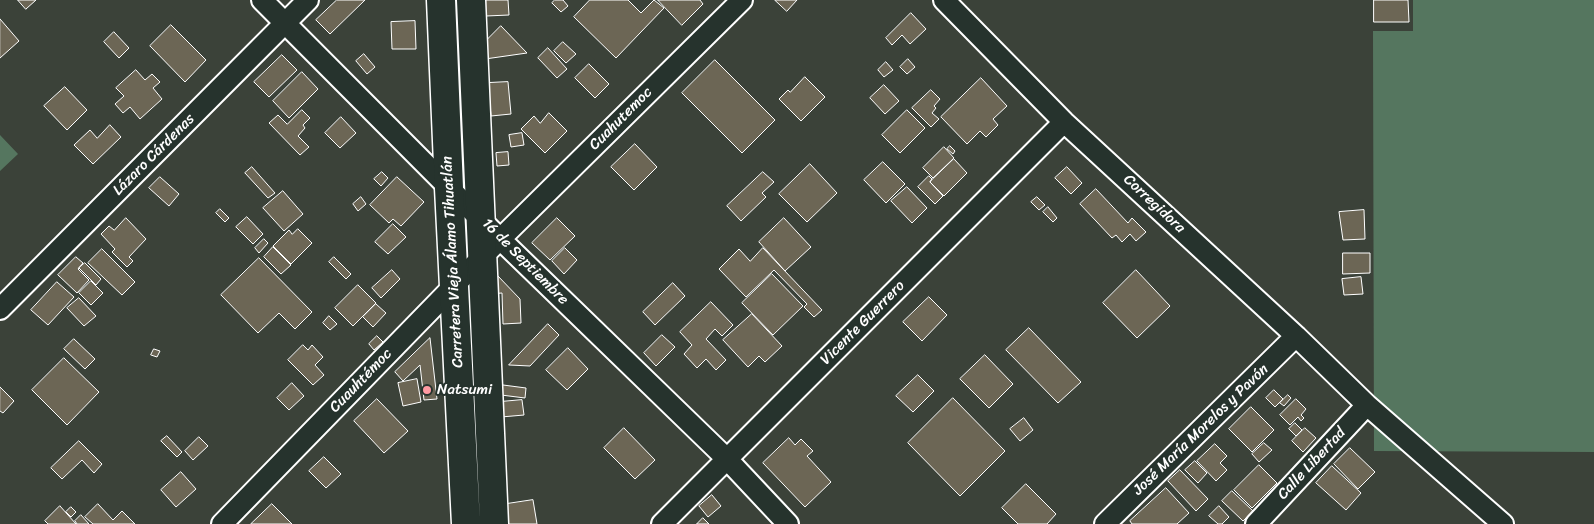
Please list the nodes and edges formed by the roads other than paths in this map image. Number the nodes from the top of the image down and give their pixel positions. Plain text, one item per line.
1 (262, 0) edge
2 (308, 0) edge
3 (441, 0) edge
4 (471, 0) edge
5 (742, 0) edge
6 (944, 0) edge
7 (286, 23) junction
8 (1064, 122) junction
9 (449, 188) junction
10 (481, 219) junction
11 (491, 248) junction
12 (455, 285) junction
13 (0, 310) edge
14 (1296, 336) junction
15 (1367, 404) junction
16 (727, 460) junction
17 (222, 524) edge
18 (466, 524) edge
19 (494, 524) edge
20 (662, 524) edge
21 (788, 524) edge
22 (1105, 524) edge
23 (1256, 524) edge
24 (1503, 524) edge

1 - 7 street, 16 de Septiembre
2 - 7 street, Lázaro Cárdenas
3 - 9 main road, Carretera Vieja Álamo Tihuatlán
4 - 10 main road, Carretera Vieja Álamo Tihuatlán
5 - 11 street, Cuahutemoc
6 - 8 street, Corregidora
7 - 9 street, 16 de Septiembre
7 - 13 street, Lázaro Cárdenas
8 - 14 street, Corregidora
8 - 16 street, Vicente Guerrero
9 - 10 street, 16 de Septiembre
9 - 12 main road, Carretera Vieja Álamo Tihuatlán
10 - 11 main road, Carretera Vieja Álamo Tihuatlán
11 - 12 street, Cuauhtémoc
11 - 16 street, 16 de Septiembre
11 - 19 main road, Carretera Vieja Álamo Tihuatlán
12 - 17 street, Cuauhtémoc
12 - 18 main road, Carretera Vieja Álamo Tihuatlán
14 - 15 street, Corregidora
14 - 22 street, José María Morelos y Pavón
15 - 23 street, Calle Libertad
15 - 24 street, Corregidora
16 - 20 street, Vicente Guerrero
16 - 21 street, 16 de Septiembre

